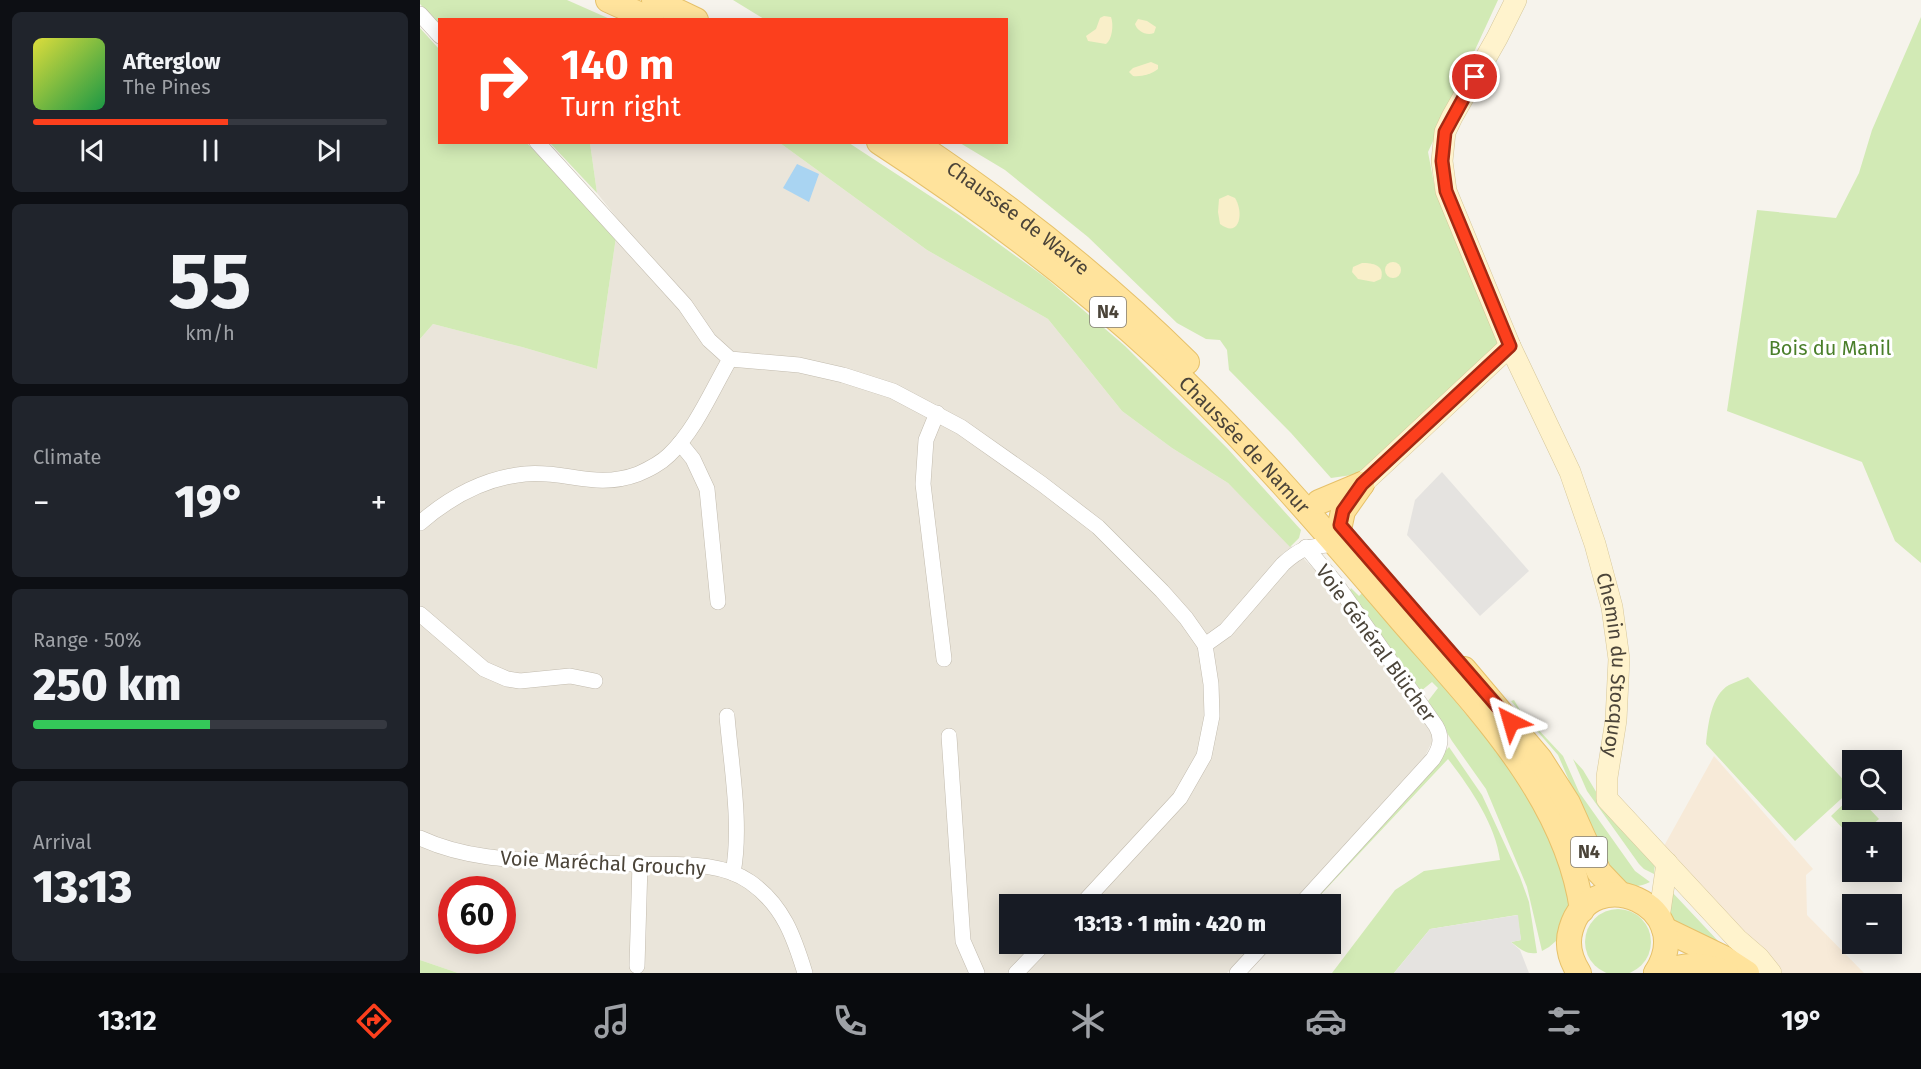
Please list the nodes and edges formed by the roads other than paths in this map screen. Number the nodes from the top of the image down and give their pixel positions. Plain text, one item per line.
1 (608, 0) edge
2 (654, 0) edge
3 (1516, 0) edge
4 (420, 14) edge
5 (648, 18) edge
6 (692, 18) edge
7 (438, 34) edge
8 (539, 144) edge
9 (882, 144) edge
10 (917, 144) edge
11 (1510, 346) junction
12 (730, 359) junction
13 (1222, 397) joint
14 (937, 413) junction
15 (680, 443) junction
16 (1362, 484) junction
17 (1314, 508) junction
18 (420, 523) edge
19 (1337, 534) junction
20 (1305, 547) junction
21 (717, 602) dead end
22 (420, 615) edge
23 (1205, 645) junction
24 (944, 659) dead end
25 (595, 681) dead end
26 (727, 716) dead end
27 (948, 736) dead end
28 (420, 838) edge
29 (1667, 863) junction
30 (640, 864) junction
31 (733, 873) junction
32 (1091, 894) edge
33 (1310, 894) edge
34 (1626, 895) junction
35 (1582, 910) junction
36 (1662, 923) junction
37 (1034, 954) edge
38 (1255, 954) edge
39 (637, 966) dead end
40 (805, 973) edge
41 (977, 973) edge
42 (1016, 973) edge
43 (1237, 973) edge
44 (1579, 973) edge
45 (1656, 973) edge
46 (1726, 973) edge
47 (1747, 973) edge
48 (1771, 973) edge

1 - 5 main road
2 - 6 main road
3 - 11 street, Chemin du Stocquoy
4 - 7 street
8 - 12 street
9 - 17 main road, Chaussée de Namur / N4
10 - 13 main road, Chaussée de Wavre / N4
11 - 16 street
11 - 29 street, Chemin du Stocquoy
12 - 14 street
12 - 15 street
13 - 17 main road, Chaussée de Namur / N4
14 - 23 street
14 - 24 street
15 - 18 street
15 - 21 street
16 - 17 main road
16 - 19 main road
17 - 19 main road, Chaussée de Namur / N4
17 - 20 street
19 - 20 street
19 - 34 main road, Chaussée de Namur / N4
19 - 35 main road, Chaussée de Namur / N4
20 - 23 street
20 - 33 street, Voie Général Blücher
22 - 25 street
23 - 32 street
26 - 31 street
27 - 41 street
28 - 30 street, Voie Maréchal Grouchy
29 - 34 street
29 - 36 street
29 - 48 street, Chemin du Stocquoy
30 - 31 street, Voie Maréchal Grouchy
30 - 39 street
31 - 40 street, Voie Maréchal Grouchy
34 - 35 main road, N4
34 - 36 main road, Chaussée de Namur / N4
35 - 44 main road
36 - 45 main road
36 - 47 main road, Chaussée de Namur / N4
37 - 42 street
38 - 43 street
45 - 46 main road

